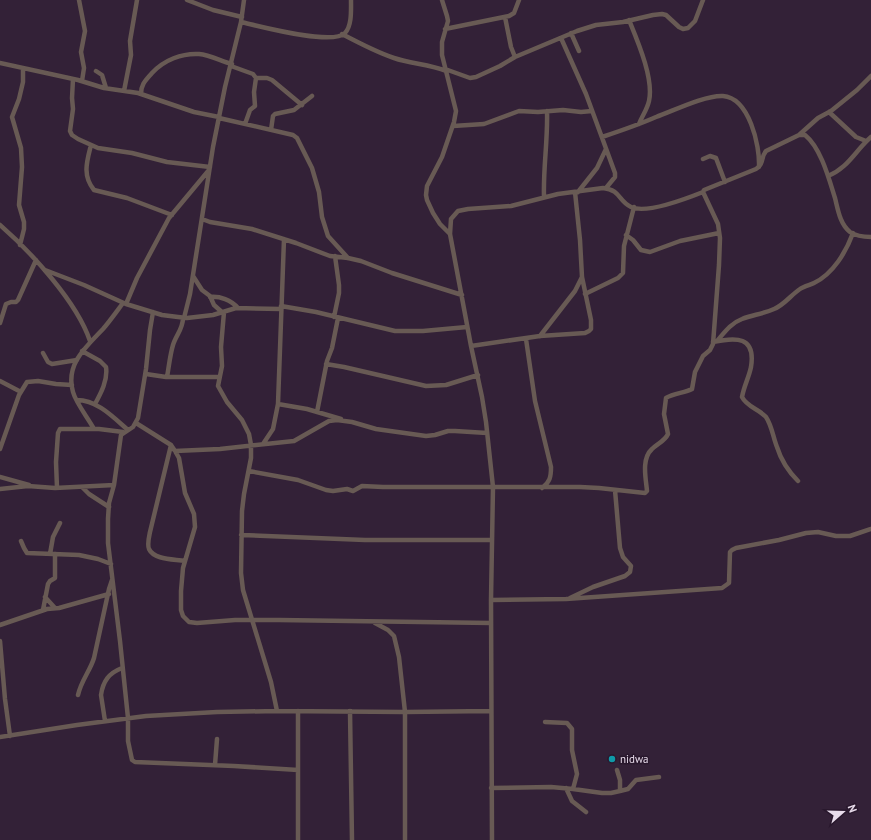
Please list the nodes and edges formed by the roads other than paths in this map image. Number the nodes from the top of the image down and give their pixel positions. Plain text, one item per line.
1 (79, 0) edge
2 (137, 0) edge
3 (187, 0) edge
4 (244, 0) edge
5 (351, 0) edge
6 (442, 0) edge
7 (519, 0) edge
8 (703, 0) edge
9 (505, 17) junction
10 (242, 20) junction
11 (629, 20) junction
12 (445, 29) junction
13 (571, 33) junction
14 (342, 34) junction
15 (561, 38) junction
16 (579, 51) dead end
17 (515, 57) junction
18 (0, 63) edge
19 (232, 65) junction
20 (23, 69) junction
21 (445, 70) junction
22 (96, 71) dead end
23 (871, 76) edge
24 (256, 78) junction
25 (74, 79) junction
26 (82, 81) junction
27 (106, 88) junction
28 (124, 91) junction
29 (141, 94) junction
30 (312, 96) dead end
31 (302, 105) junction
32 (547, 111) junction
33 (592, 111) junction
34 (829, 112) junction
35 (219, 118) junction
36 (245, 124) junction
37 (639, 124) junction
38 (453, 126) junction
39 (271, 130) junction
40 (799, 135) junction
41 (602, 137) junction
42 (871, 137) edge
43 (866, 141) junction
44 (90, 145) junction
45 (606, 149) junction
46 (703, 159) dead end
47 (759, 166) junction
48 (209, 168) junction
49 (828, 176) junction
50 (725, 182) junction
51 (606, 188) junction
52 (577, 192) junction
53 (704, 192) junction
54 (544, 197) junction
55 (634, 207) junction
56 (172, 215) junction
57 (202, 219) junction
58 (0, 225) edge
59 (719, 233) junction
60 (853, 233) junction
61 (450, 234) junction
62 (626, 236) junction
63 (871, 237) edge
64 (284, 239) junction
65 (20, 245) junction
66 (335, 256) junction
67 (348, 258) junction
68 (36, 260) junction
69 (45, 270) junction
70 (193, 276) junction
71 (582, 277) junction
72 (585, 294) junction
73 (462, 295) junction
74 (210, 297) junction
75 (125, 303) junction
76 (238, 308) junction
77 (281, 308) junction
78 (153, 312) junction
79 (224, 312) junction
80 (336, 317) junction
81 (183, 318) junction
82 (0, 323) edge
83 (467, 327) junction
84 (540, 336) junction
85 (526, 339) junction
86 (90, 341) junction
87 (715, 342) junction
88 (470, 346) junction
89 (82, 352) junction
90 (43, 353) dead end
91 (77, 360) junction
92 (326, 364) junction
93 (146, 374) junction
94 (478, 375) junction
95 (167, 377) junction
96 (219, 377) junction
97 (0, 381) edge
98 (72, 386) junction
99 (21, 392) junction
100 (76, 400) junction
101 (95, 404) junction
102 (278, 404) junction
103 (317, 412) junction
104 (352, 422) junction
105 (136, 423) junction
106 (94, 429) junction
107 (125, 431) junction
108 (487, 433) junction
109 (263, 444) junction
110 (171, 445) junction
111 (251, 445) junction
112 (0, 449) edge
113 (175, 451) junction
114 (248, 471) junction
115 (0, 477) edge
116 (798, 482) dead end
117 (114, 485) junction
118 (31, 486) junction
119 (82, 487) junction
120 (493, 487) junction
121 (57, 488) junction
122 (542, 488) junction
123 (0, 489) edge
124 (616, 490) junction
125 (109, 507) junction
126 (60, 523) dead end
127 (871, 529) edge
128 (241, 535) junction
129 (492, 540) junction
130 (21, 541) dead end
131 (52, 554) junction
132 (185, 561) junction
133 (111, 564) junction
134 (112, 580) junction
135 (108, 594) junction
136 (45, 597) junction
137 (566, 599) junction
138 (491, 600) junction
139 (55, 608) junction
140 (43, 610) junction
141 (251, 620) junction
142 (373, 622) junction
143 (491, 623) junction
144 (0, 625) edge
145 (0, 641) edge
146 (122, 668) junction
147 (2, 687) edge
148 (78, 694) dead end
149 (277, 710) junction
150 (298, 711) junction
151 (350, 711) junction
152 (491, 711) junction
153 (405, 712) junction
154 (128, 718) junction
155 (105, 721) junction
156 (545, 722) dead end
157 (10, 736) junction
158 (0, 737) edge
159 (217, 739) dead end
160 (215, 765) junction
161 (298, 770) junction
162 (617, 770) dead end
163 (659, 777) dead end
164 (491, 788) junction
165 (566, 788) junction
166 (574, 789) junction
167 (620, 791) junction
168 (586, 812) dead end
169 (298, 840) edge
170 (352, 840) edge
171 (406, 840) edge
172 (492, 840) edge

1 - 26 street
2 - 28 street
3 - 10 street
4 - 10 street
5 - 14 street
6 - 12 street
7 - 9 street
8 - 11 street
9 - 12 street
9 - 17 street
10 - 14 street
10 - 19 street
11 - 13 street
11 - 37 street
12 - 21 street
13 - 15 street
13 - 16 street
14 - 21 street
15 - 17 street
15 - 33 street
17 - 21 street
18 - 20 street
19 - 24 street
19 - 29 street
19 - 35 street
20 - 25 street
20 - 65 street
21 - 38 street
22 - 27 street
23 - 34 street
24 - 31 street
24 - 36 street
25 - 26 street
25 - 44 street
26 - 27 street
27 - 28 street
28 - 29 street
29 - 35 street
30 - 31 street
31 - 39 street
32 - 33 street
32 - 38 street
32 - 54 street
33 - 41 street
34 - 40 street
34 - 43 street
35 - 36 street
35 - 48 street
36 - 39 street
37 - 41 street
37 - 47 street
38 - 61 street
39 - 67 street
40 - 47 street
40 - 49 street
41 - 45 street
42 - 43 street
43 - 49 street
44 - 48 street
44 - 56 street
45 - 51 street
45 - 52 street
46 - 50 street
47 - 50 street
48 - 56 street
48 - 57 street
49 - 60 street
50 - 53 street
51 - 52 street
51 - 55 street
52 - 54 street
52 - 71 street
53 - 55 street
53 - 59 street
54 - 61 street
55 - 62 street
56 - 75 street
57 - 64 street
57 - 70 street
58 - 65 street
59 - 62 street
59 - 87 street
60 - 63 street
60 - 87 street
61 - 73 street
62 - 72 street
64 - 66 street
64 - 77 street
65 - 68 street
66 - 67 street
66 - 80 street
67 - 73 street
68 - 69 street
68 - 82 street
69 - 75 street
69 - 86 street
70 - 74 street
70 - 81 street
71 - 72 street
71 - 84 street
72 - 84 street
73 - 83 street
74 - 76 street
74 - 79 street
75 - 78 street
75 - 86 street
76 - 77 street
76 - 79 street
77 - 80 street
77 - 102 street
78 - 81 street
78 - 93 street
79 - 81 street
79 - 96 street
80 - 83 street
80 - 92 street
81 - 95 street
83 - 88 street
84 - 85 street
85 - 88 street
85 - 122 street
86 - 89 street
87 - 116 street
87 - 124 street
88 - 94 street
89 - 91 street
89 - 101 street
90 - 91 street
91 - 98 street
92 - 94 street
92 - 103 street
93 - 95 street
93 - 105 street
94 - 108 street
95 - 96 street
96 - 111 street
97 - 99 street
98 - 99 street
98 - 100 street
99 - 112 street
100 - 101 street
100 - 106 street
101 - 107 street
102 - 103 street
102 - 109 street
103 - 104 street
104 - 108 street
104 - 109 street
105 - 107 street
105 - 110 street
106 - 107 street
106 - 121 street
107 - 117 street
108 - 120 street
109 - 111 street
110 - 113 street
110 - 132 street
111 - 113 street
111 - 114 street
113 - 132 street
114 - 120 street
114 - 128 street
115 - 118 street
117 - 119 street
117 - 125 street
118 - 121 street
118 - 123 street
119 - 121 street
119 - 125 street
120 - 122 street
120 - 129 street
122 - 124 street
124 - 137 street
125 - 133 street
126 - 131 street
127 - 137 street
128 - 129 street
128 - 141 street
129 - 138 street
130 - 131 street
131 - 133 street
131 - 136 street
132 - 141 street
133 - 134 street
134 - 135 street
134 - 146 street
135 - 139 street
135 - 148 street
136 - 139 street
136 - 140 street
137 - 138 street
138 - 143 street
139 - 140 street
140 - 144 street
141 - 142 street
141 - 149 street
142 - 143 street
142 - 153 street
143 - 152 street
145 - 147 street
146 - 154 street
146 - 155 street
147 - 157 street
149 - 150 street
149 - 154 street
150 - 151 street
150 - 161 street
151 - 153 street
151 - 170 street
152 - 153 street
152 - 164 street
153 - 171 street
154 - 155 street
154 - 160 street
155 - 157 street
156 - 166 street
157 - 158 street
159 - 160 street
160 - 161 street
161 - 169 street
162 - 167 street
163 - 167 street
164 - 165 street
164 - 172 street
165 - 166 street
165 - 168 street
166 - 167 street

